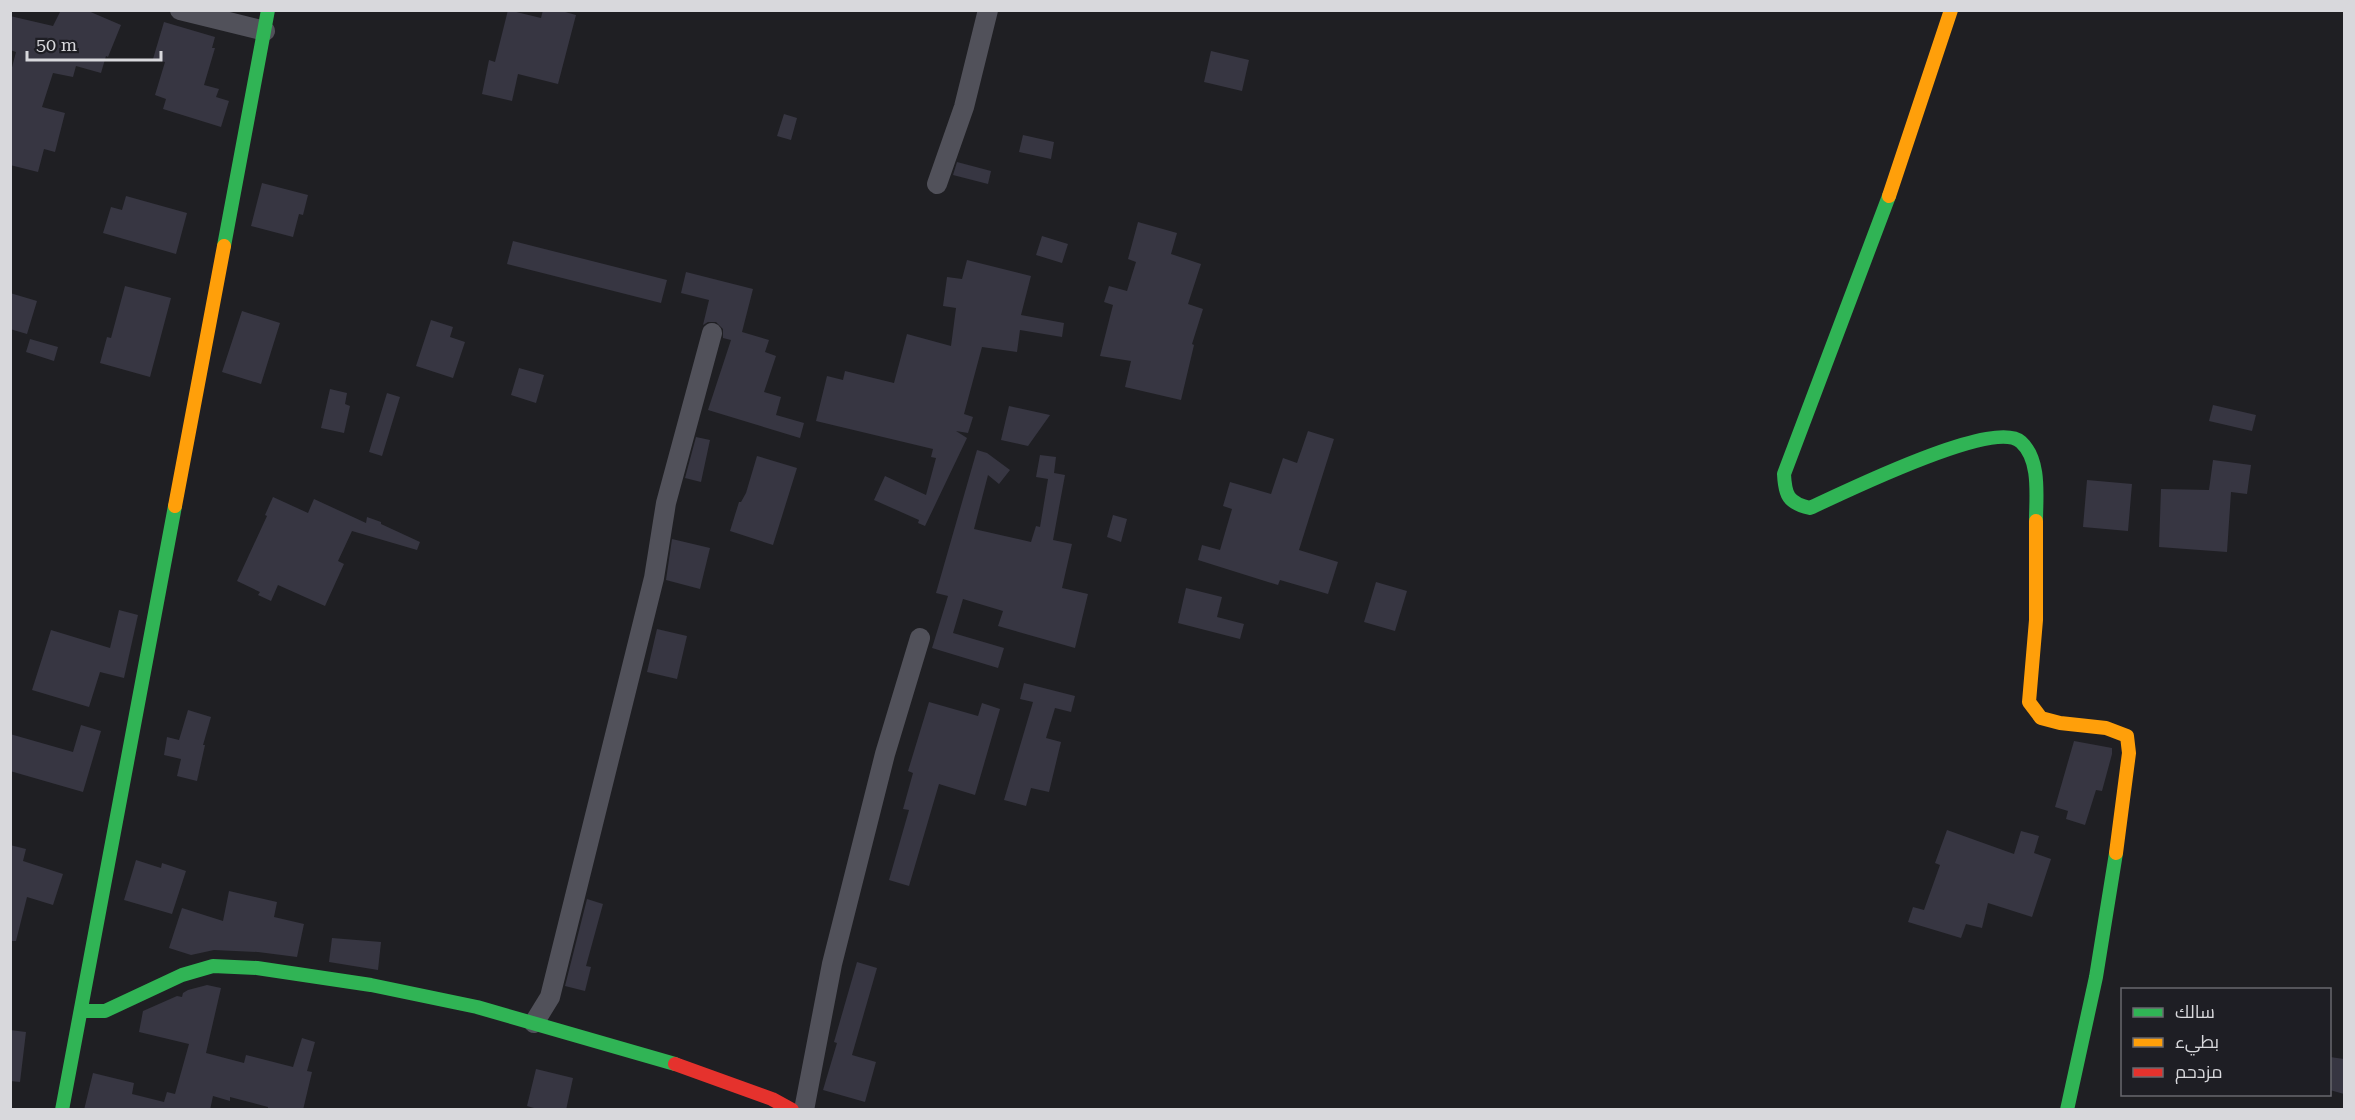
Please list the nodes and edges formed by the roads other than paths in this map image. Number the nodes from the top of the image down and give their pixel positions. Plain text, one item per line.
1 (180, 10) edge
2 (268, 10) edge
3 (988, 10) edge
4 (1951, 10) edge
5 (265, 31) junction
6 (937, 184) dead end
7 (712, 333) dead end
8 (920, 638) dead end
9 (81, 1011) junction
10 (534, 1023) junction
11 (62, 1110) edge
12 (792, 1110) edge
13 (804, 1110) edge
14 (2067, 1110) edge

1 - 5 street
2 - 5 street
3 - 6 street
4 - 14 street
5 - 9 street
7 - 10 street
8 - 13 street
9 - 10 street
9 - 11 street
10 - 12 street

